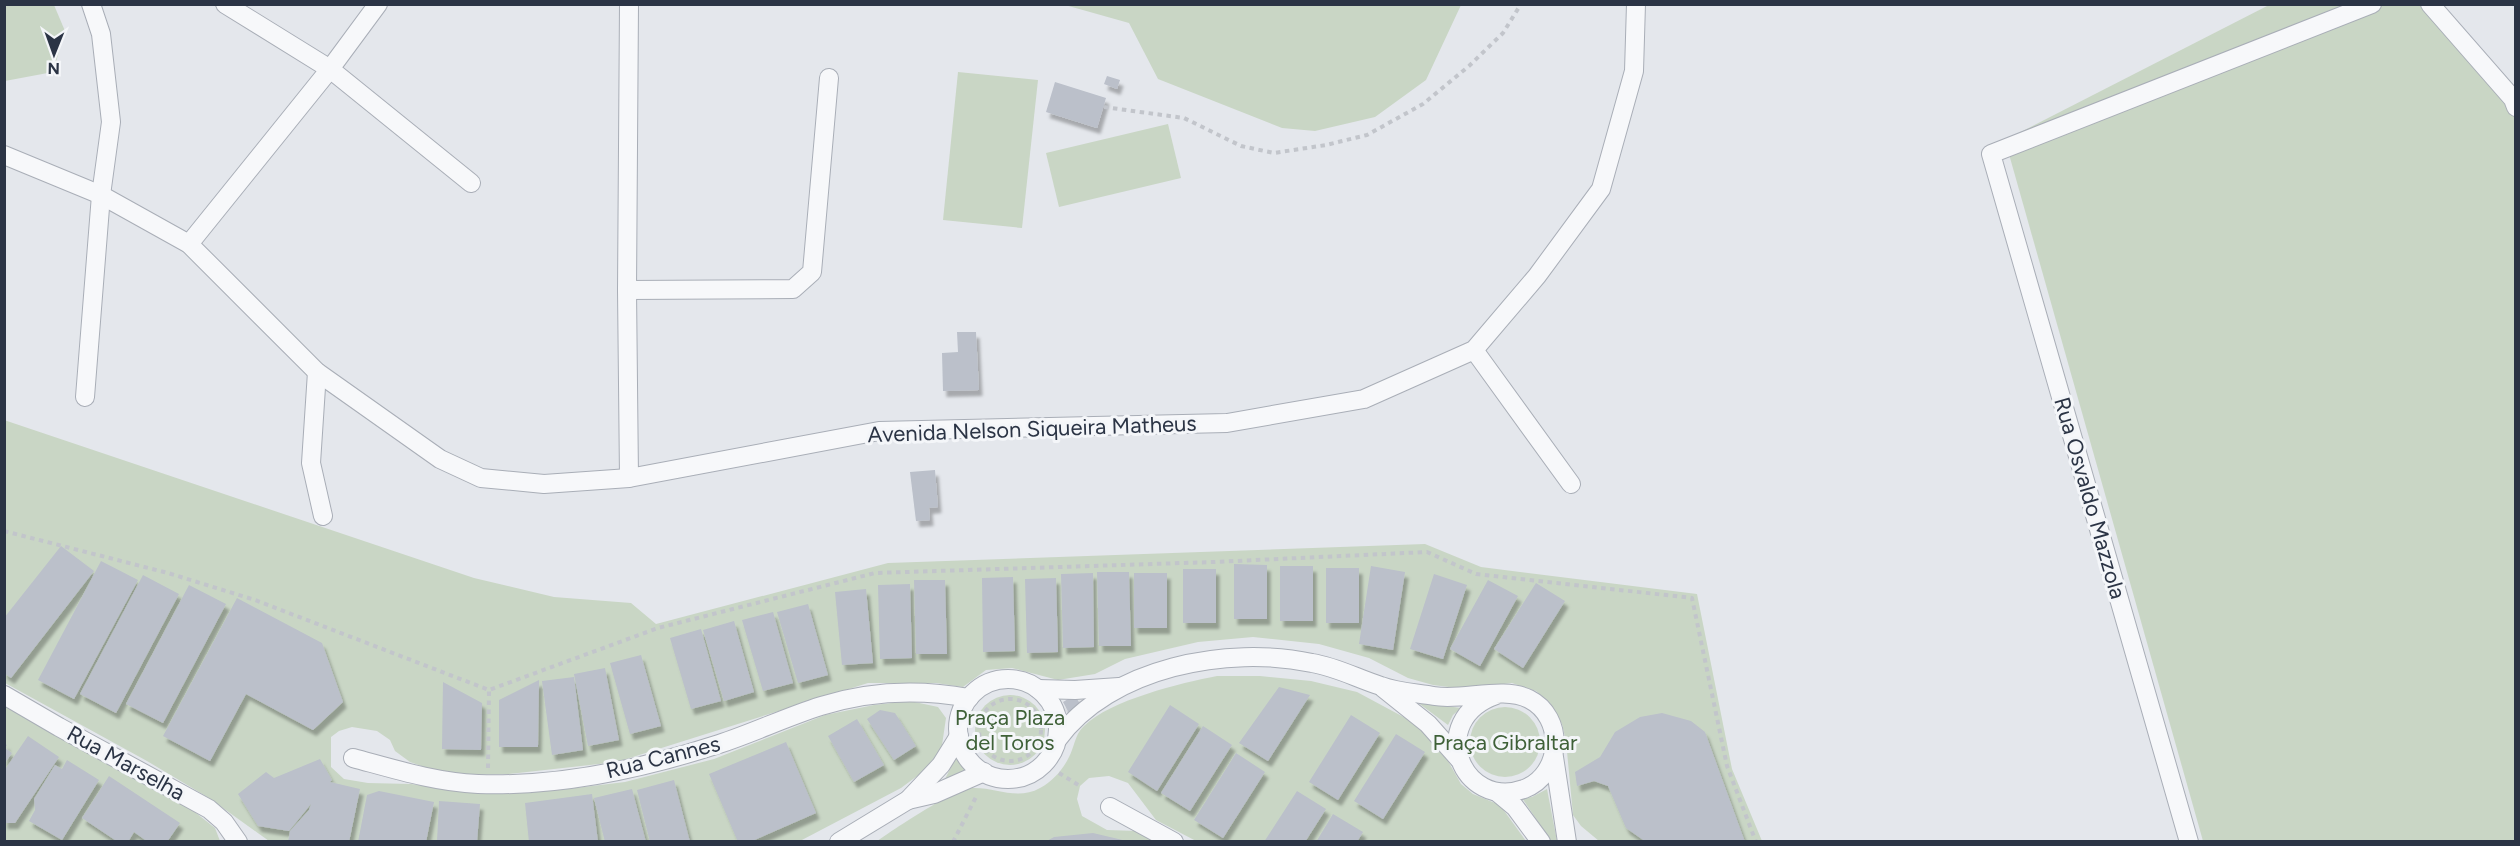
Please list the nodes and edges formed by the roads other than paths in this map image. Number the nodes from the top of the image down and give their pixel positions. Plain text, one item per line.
1 (91, 4) edge
2 (225, 4) edge
3 (378, 4) edge
4 (630, 4) edge
5 (1636, 4) edge
6 (2372, 4) edge
7 (2430, 4) edge
8 (330, 69) junction
9 (829, 78) dead end
10 (2516, 106) edge
11 (4, 155) edge
12 (471, 183) dead end
13 (101, 195) junction
14 (189, 244) junction
15 (627, 290) junction
16 (1474, 350) junction
17 (317, 372) junction
18 (85, 397) dead end
19 (629, 478) junction
20 (1571, 484) dead end
21 (323, 516) dead end
22 (1119, 687) junction
23 (1382, 687) junction
24 (1038, 688) junction
25 (4, 695) edge
26 (1496, 695) junction
27 (969, 698) junction
28 (959, 736) junction
29 (1057, 740) junction
30 (1554, 757) junction
31 (353, 758) dead end
32 (1460, 759) junction
33 (984, 772) junction
34 (1497, 792) junction
35 (908, 800) junction
36 (1110, 807) dead end
37 (1567, 836) edge
38 (238, 842) edge
39 (838, 842) edge
40 (1174, 842) edge
41 (1541, 842) edge
42 (1584, 842) edge
43 (2189, 842) edge

1 - 13 street
2 - 8 street
3 - 8 street
4 - 15 street
5 - 16 street, Avenida Nelson Siqueira Matheus
6 - 43 street, Rua Osvaldo Mazzola
7 - 10 street
8 - 12 street
8 - 14 street
9 - 15 street
11 - 13 street, Avenida Nelson Siqueira Matheus
13 - 14 street, Avenida Nelson Siqueira Matheus
13 - 18 street
14 - 17 street, Avenida Nelson Siqueira Matheus
15 - 19 street
16 - 19 street, Avenida Nelson Siqueira Matheus
16 - 20 street
17 - 19 street, Avenida Nelson Siqueira Matheus
17 - 21 street
22 - 23 street
22 - 24 street
22 - 29 street
23 - 26 street
23 - 32 street
24 - 27 street
24 - 29 street
25 - 38 street, Rua Marselha
26 - 30 street
26 - 32 street
27 - 28 street
27 - 31 street, Rua Cannes
28 - 33 street
28 - 35 street
29 - 33 street
30 - 34 street
30 - 37 street
32 - 34 street
33 - 35 street
34 - 41 street
35 - 39 street
36 - 40 street
37 - 42 street

